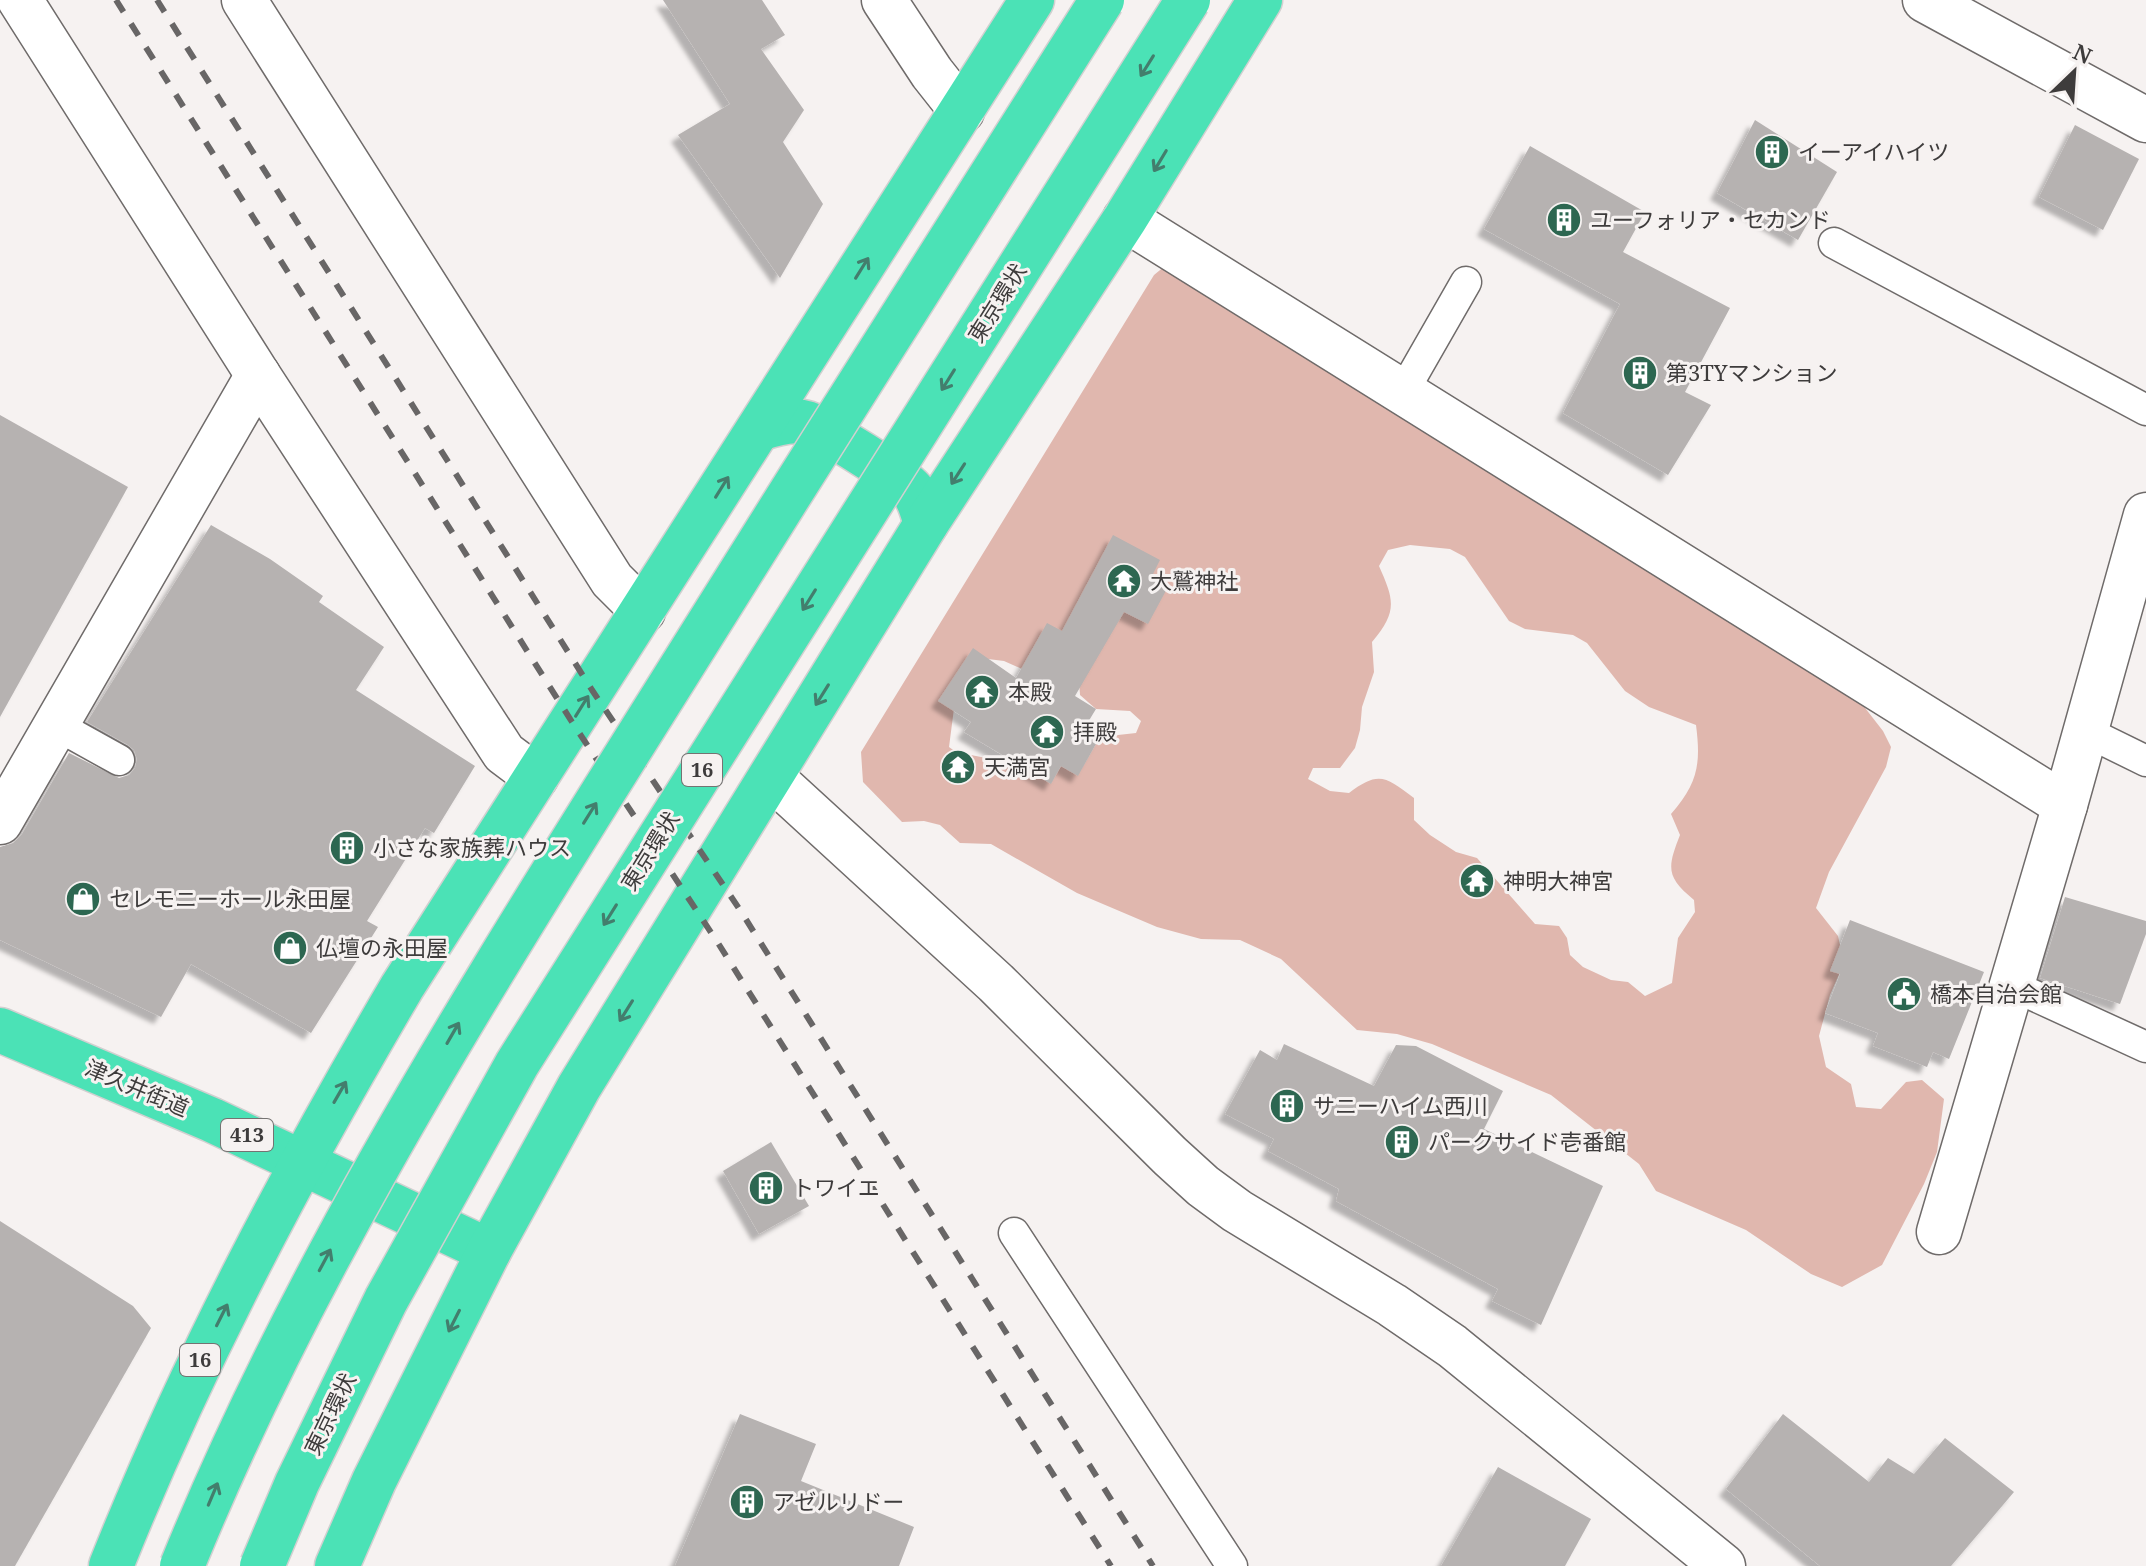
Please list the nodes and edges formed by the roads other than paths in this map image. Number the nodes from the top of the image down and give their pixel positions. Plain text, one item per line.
1 (20, 0) edge
2 (244, 0) edge
3 (884, 0) edge
4 (1032, 0) edge
5 (1102, 0) edge
6 (1188, 0) edge
7 (1260, 0) edge
8 (1952, 6) edge
9 (962, 111) junction
10 (2146, 120) edge
11 (1125, 219) junction
12 (1834, 243) dead end
13 (1466, 282) dead end
14 (258, 375) junction
15 (1403, 392) junction
16 (2146, 410) edge
17 (759, 429) junction
18 (2146, 515) edge
19 (926, 524) junction
20 (643, 611) junction
21 (56, 725) junction
22 (2085, 731) junction
23 (119, 760) dead end
24 (2146, 761) edge
25 (536, 777) junction
26 (771, 777) junction
27 (2065, 805) junction
28 (0, 822) edge
29 (2011, 985) junction
30 (0, 1030) edge
31 (2146, 1047) edge
32 (302, 1160) junction
33 (1939, 1232) dead end
34 (1014, 1233) dead end
35 (489, 1251) junction
36 (111, 1566) edge
37 (182, 1566) edge
38 (262, 1566) edge
39 (337, 1566) edge
40 (1232, 1566) edge
41 (1723, 1566) edge

1 - 14 street
2 - 20 street
3 - 9 street
4 - 9 highway, 16
37 -> 5 highway, bridge
6 -> 38 highway, 東京環状 / 16, bridge
7 -> 11 highway
8 - 10 street
17 -> 9 highway, 16
11 - 15 street
11 -> 19 highway
12 - 16 lane
13 - 15 lane
14 - 21 street
14 - 25 street
15 - 27 street
17 - 19 highway
20 -> 17 highway, 16
18 - 22 street
19 -> 26 highway
25 -> 20 highway, 16
21 - 23 lane
21 - 28 street
22 - 24 lane
22 - 27 street
32 -> 25 highway, 16
26 -> 35 highway
26 - 41 street
27 - 29 street
29 - 31 lane
29 - 33 street
30 - 32 highway, 津久井街道 / 413
32 - 35 highway, 津久井街道 / 413
36 -> 32 highway, 16
34 - 40 lane
35 -> 39 highway

